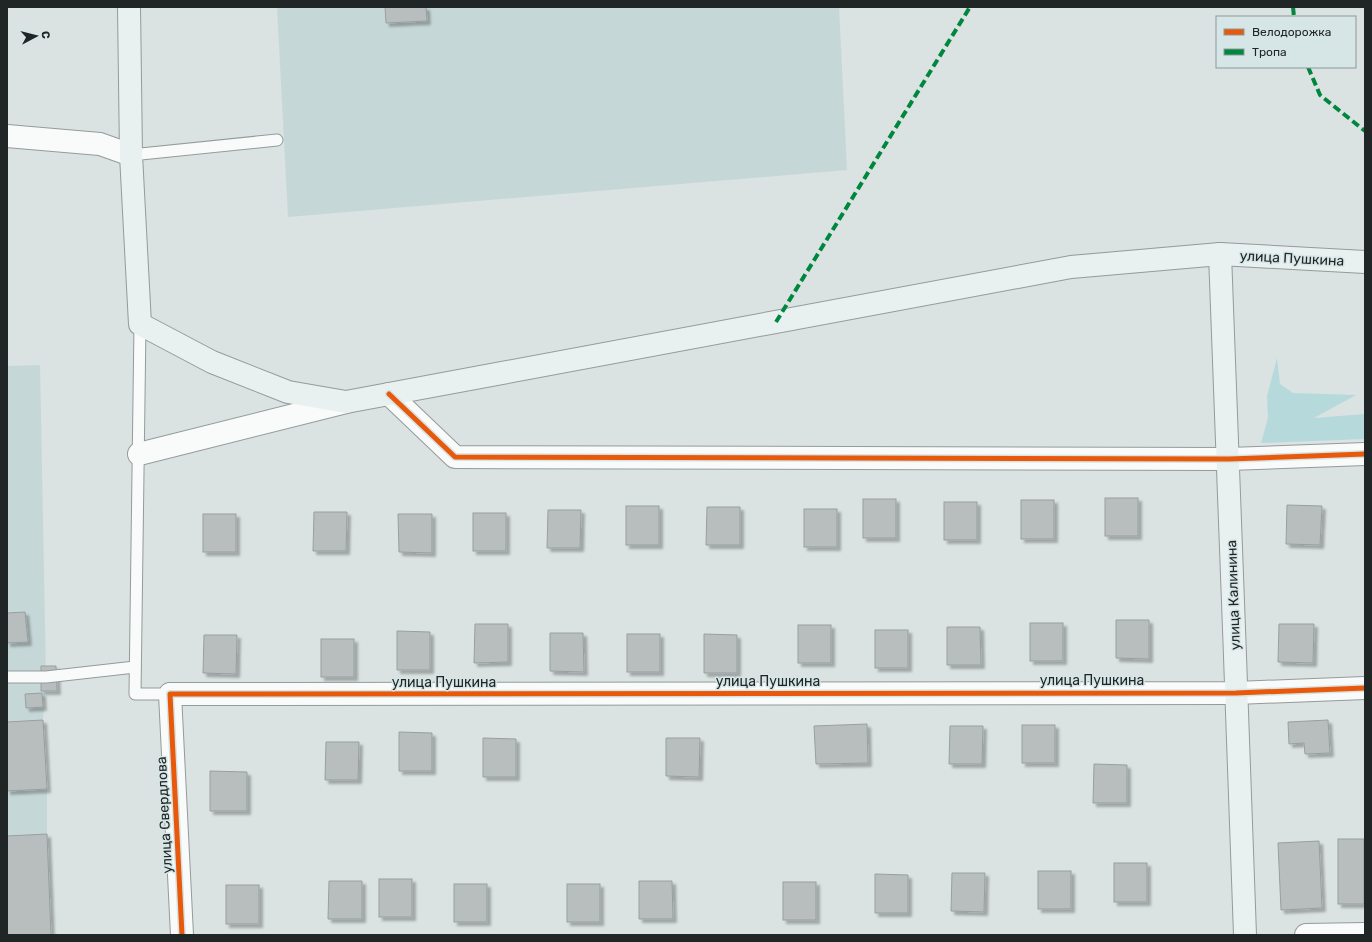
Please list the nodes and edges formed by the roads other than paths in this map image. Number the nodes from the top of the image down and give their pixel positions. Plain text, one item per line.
1 (129, 7) edge
2 (7, 136) edge
3 (277, 140) dead end
4 (131, 154) junction
5 (1220, 254) junction
6 (1365, 262) edge
7 (140, 324) junction
8 (389, 394) junction
9 (346, 402) junction
10 (138, 454) junction
11 (1365, 454) edge
12 (1229, 459) junction
13 (135, 667) junction
14 (7, 677) edge
15 (1365, 688) edge
16 (1236, 692) junction
17 (170, 694) junction
18 (1365, 934) edge
19 (182, 935) edge
20 (1245, 935) edge
21 (1306, 935) edge

1 - 4 main road
2 - 4 street
3 - 4 lane
4 - 7 main road
5 - 6 main road, улица Пушкина
5 - 8 main road, улица Пушкина
5 - 12 main road, улица Калинина
7 - 9 main road
7 - 10 lane
8 - 9 main road, улица Пушкина
8 - 12 street
9 - 10 street
10 - 13 lane
11 - 12 street
12 - 16 main road, улица Калинина
13 - 14 lane
13 - 17 lane
15 - 16 street, улица Пушкина
16 - 17 street, улица Пушкина
16 - 20 main road, улица Калинина
17 - 19 street, улица Свердлова
18 - 21 street

